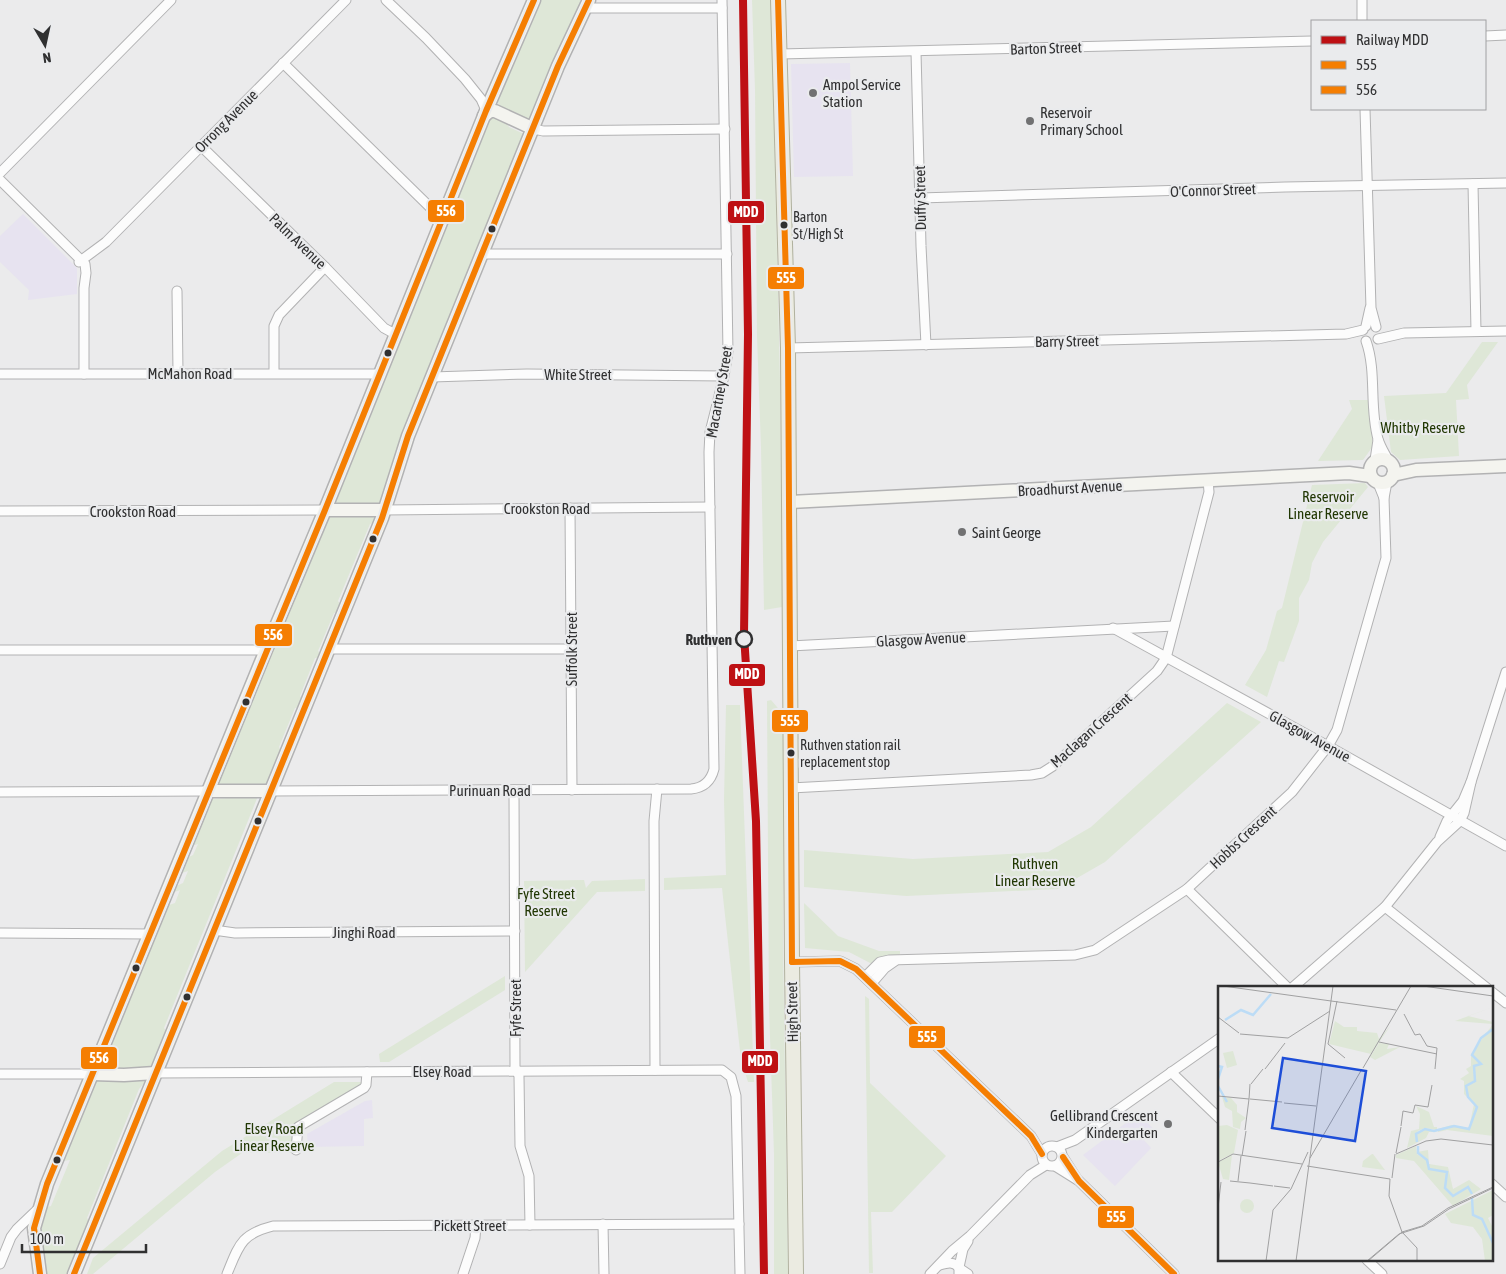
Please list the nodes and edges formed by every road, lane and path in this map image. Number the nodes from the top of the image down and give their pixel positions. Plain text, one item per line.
1 (171, 0) edge
2 (346, 0) edge
3 (386, 0) edge
4 (534, 0) edge
5 (778, 0) edge
6 (1362, 0) edge
7 (587, 4) edge
8 (722, 4) edge
9 (1363, 19) edge
10 (1506, 35) edge
11 (1486, 36) edge
12 (1311, 41) edge
13 (916, 52) junction
14 (780, 54) junction
15 (283, 63) junction
16 (465, 79) junction
17 (497, 88) junction
18 (1366, 110) edge
19 (484, 116) junction
20 (534, 129) junction
21 (725, 129) junction
22 (201, 146) junction
23 (0, 173) edge
24 (0, 180) edge
25 (1506, 183) edge
26 (1473, 184) junction
27 (1367, 187) junction
28 (920, 198) junction
29 (442, 219) junction
30 (482, 254) junction
31 (727, 254) junction
32 (80, 262) junction
33 (325, 267) junction
34 (177, 291) dead end
35 (1506, 330) edge
36 (1476, 331) junction
37 (395, 334) junction
38 (1371, 334) junction
39 (926, 345) junction
40 (788, 348) junction
41 (274, 373) junction
42 (0, 374) edge
43 (84, 374) junction
44 (178, 374) junction
45 (379, 374) junction
46 (724, 376) junction
47 (432, 377) junction
48 (1506, 466) edge
49 (1382, 471) junction
50 (1208, 480) junction
51 (790, 502) junction
52 (710, 507) junction
53 (570, 508) junction
54 (325, 510) junction
55 (384, 510) junction
56 (0, 511) edge
57 (1174, 626) junction
58 (1112, 628) junction
59 (790, 646) junction
60 (328, 649) junction
61 (570, 649) junction
62 (0, 650) edge
63 (266, 650) junction
64 (1166, 658) junction
65 (1506, 672) edge
66 (1502, 701) edge
67 (1328, 746) junction
68 (708, 782) joint
69 (1472, 782) junction
70 (791, 788) junction
71 (514, 790) junction
72 (572, 790) junction
73 (654, 790) junction
74 (208, 791) junction
75 (270, 791) junction
76 (0, 792) edge
77 (1452, 815) junction
78 (1460, 821) junction
79 (1437, 842) junction
80 (1506, 846) edge
81 (1187, 889) junction
82 (1385, 907) junction
83 (214, 930) junction
84 (515, 931) junction
85 (0, 933) edge
86 (150, 934) junction
87 (792, 962) junction
88 (868, 980) junction
89 (1288, 986) edge
90 (1292, 986) edge
91 (1484, 986) edge
92 (1494, 994) edge
93 (1506, 1003) edge
94 (1218, 1039) edge
95 (655, 1070) junction
96 (517, 1071) junction
97 (155, 1072) junction
98 (367, 1072) junction
99 (1171, 1072) junction
100 (0, 1074) edge
101 (93, 1074) junction
102 (1218, 1117) edge
103 (1031, 1136) junction
104 (1075, 1140) junction
105 (1053, 1146) junction
106 (296, 1150) dead end
107 (1042, 1155) junction
108 (1063, 1156) junction
109 (1050, 1166) junction
110 (1030, 1175) junction
111 (1079, 1181) junction
112 (1494, 1186) edge
113 (1506, 1197) edge
114 (39, 1207) junction
115 (603, 1224) junction
116 (739, 1224) junction
117 (476, 1225) junction
118 (530, 1225) junction
119 (970, 1236) junction
120 (1369, 1262) edge
121 (0, 1264) edge
122 (940, 1265) junction
123 (959, 1269) edge
124 (40, 1274) edge
125 (74, 1274) edge
126 (226, 1274) edge
127 (463, 1274) edge
128 (604, 1274) edge
129 (740, 1274) edge
130 (796, 1274) edge
131 (930, 1274) edge
132 (968, 1274) edge
133 (1174, 1274) edge
134 (1382, 1274) edge

1 - 23 street
2 - 15 street, Orrong Avenue
3 - 16 street
4 - 17 main road
5 - 14 main road, High Street
6 - 9 street
7 - 8 street
7 - 20 main road
8 - 21 street, Macartney Street
10 - 11 street
12 - 13 street, Barton Street
13 - 14 street, Barton Street
13 - 28 street, Duffy Street
14 - 40 main road, High Street
15 - 22 street, Orrong Avenue
15 - 29 street
16 - 17 street
16 - 19 street
17 - 19 main road
18 - 27 street
19 - 20 main road
19 - 29 main road
20 - 21 street
20 - 30 main road
21 - 31 street, Macartney Street
22 - 32 street, Orrong Avenue
22 - 33 street, Palm Avenue
24 - 32 street
25 - 26 street, O'Connor Street
26 - 27 street, O'Connor Street
26 - 36 street
27 - 28 street, O'Connor Street
27 - 38 street
28 - 39 street, Duffy Street
29 - 37 main road
30 - 31 street
30 - 47 main road
31 - 46 street, Macartney Street
32 - 43 street
33 - 37 street, Palm Avenue
33 - 41 street
34 - 44 street
35 - 36 street, Barry Street
36 - 38 street, Barry Street
37 - 45 main road
38 - 39 street, Barry Street
38 - 49 street
39 - 40 street, Barry Street
40 - 51 main road, High Street
41 - 44 street, McMahon Road
41 - 45 street, McMahon Road
42 - 43 street, McMahon Road
43 - 44 street, McMahon Road
45 - 54 main road
46 - 47 street, White Street
46 - 52 street, Macartney Street
47 - 55 main road
48 - 49 main road, Broadhurst Avenue
49 - 50 main road, Broadhurst Avenue
49 - 67 street, Hobbs Crescent
50 - 51 main road, Broadhurst Avenue
50 - 57 street, Maclagan Crescent
51 - 59 main road, High Street
52 - 53 street, Crookston Road
52 - 68 street, Macartney Street
53 - 55 street, Crookston Road
53 - 61 street, Suffolk Street
54 - 55 main road
54 - 56 street, Crookston Road
54 - 63 main road
55 - 60 main road
57 - 58 street, Glasgow Avenue
57 - 64 street, Maclagan Crescent
58 - 59 street, Glasgow Avenue
58 - 64 street, Glasgow Avenue
59 - 70 main road, High Street
60 - 61 street
60 - 75 main road
61 - 72 street, Suffolk Street
62 - 63 street
63 - 74 main road
64 - 67 street, Glasgow Avenue
64 - 70 street, Maclagan Crescent
65 - 66 street
66 - 69 street
67 - 77 street, Glasgow Avenue
67 - 81 street, Hobbs Crescent
68 - 73 street, Purinuan Road
69 - 77 street
69 - 78 street
70 - 87 main road, High Street
71 - 72 street, Purinuan Road
71 - 75 street, Purinuan Road
71 - 84 street, Fyfe Street
72 - 73 street, Purinuan Road
73 - 95 street
74 - 75 main road
74 - 76 street
74 - 86 main road
75 - 83 main road
77 - 78 street, Glasgow Avenue
77 - 79 street
78 - 79 street
78 - 80 street, Glasgow Avenue
79 - 82 street
81 - 88 street, Hobbs Crescent
81 - 89 street
82 - 90 street
82 - 91 street
83 - 84 street, Jinghi Road
83 - 97 main road
84 - 96 street, Fyfe Street
85 - 86 street
86 - 101 main road
87 - 88 street
87 - 130 main road, High Street
88 - 103 street
92 - 93 street
94 - 99 street
95 - 96 street, Elsey Road
95 - 116 street, Elsey Road
96 - 98 street, Elsey Road
96 - 118 street, Fyfe Street
97 - 98 street, Elsey Road
97 - 101 main road
97 - 125 main road
98 - 106 street
99 - 102 street
99 - 104 street
100 - 101 street
101 - 114 main road
103 - 105 street
103 - 107 street
104 - 105 street
104 - 108 street
105 - 107 street
105 - 108 street
107 - 109 street
107 - 110 street
108 - 109 street
108 - 111 street
109 - 110 street
109 - 111 street
110 - 119 street
111 - 133 street
112 - 113 street
114 - 121 street
114 - 124 main road
115 - 116 street, Pickett Street
115 - 118 street, Pickett Street
115 - 128 street
116 - 129 street
117 - 118 street, Pickett Street
117 - 126 street, Pickett Street
117 - 127 street
119 - 122 street
119 - 123 street
120 - 134 street
122 - 123 street
122 - 131 street
123 - 132 street

